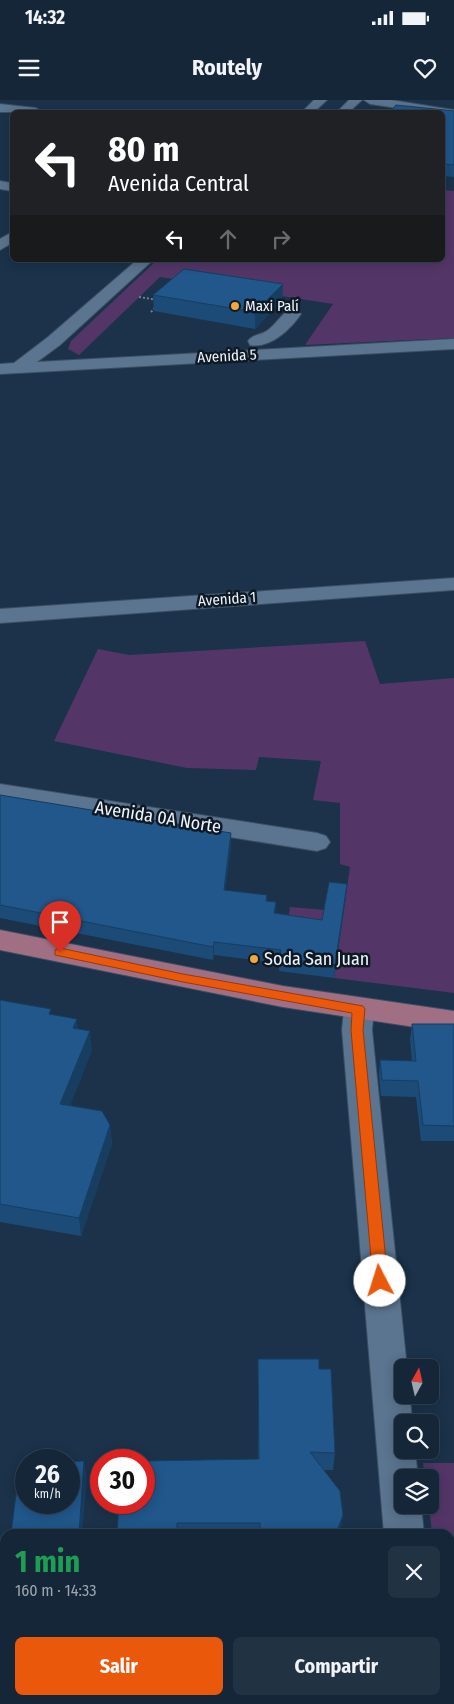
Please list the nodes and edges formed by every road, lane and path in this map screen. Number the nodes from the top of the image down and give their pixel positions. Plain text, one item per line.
1 (321, 100) edge
2 (356, 100) edge
3 (370, 100) edge
4 (0, 108) edge
5 (18, 110) edge
6 (310, 110) edge
7 (345, 110) edge
8 (430, 110) edge
9 (10, 237) edge
10 (0, 246) edge
11 (144, 262) edge
12 (139, 297) dead end
13 (151, 312) edge
14 (54, 341) junction
15 (454, 344) edge
16 (91, 364) junction
17 (43, 366) junction
18 (18, 368) junction
19 (0, 369) edge
20 (454, 584) edge
21 (0, 617) edge
22 (0, 792) edge
23 (316, 842) dead end
24 (0, 940) edge
25 (358, 1009) junction
26 (454, 1022) edge
27 (404, 1529) edge

1 - 6 street
2 - 7 street
3 - 8 street
4 - 5 street
9 - 10 street
11 - 14 street
12 - 13 path
14 - 16 street
14 - 17 street
14 - 18 street
15 - 16 street, Avenida 5
16 - 17 street, Avenida 5
17 - 18 street, Avenida 5
18 - 19 street, Avenida 5
20 - 21 street, Avenida 1
22 - 23 street, Avenida 0A Norte
24 - 25 main road
25 - 26 main road
25 - 27 street

